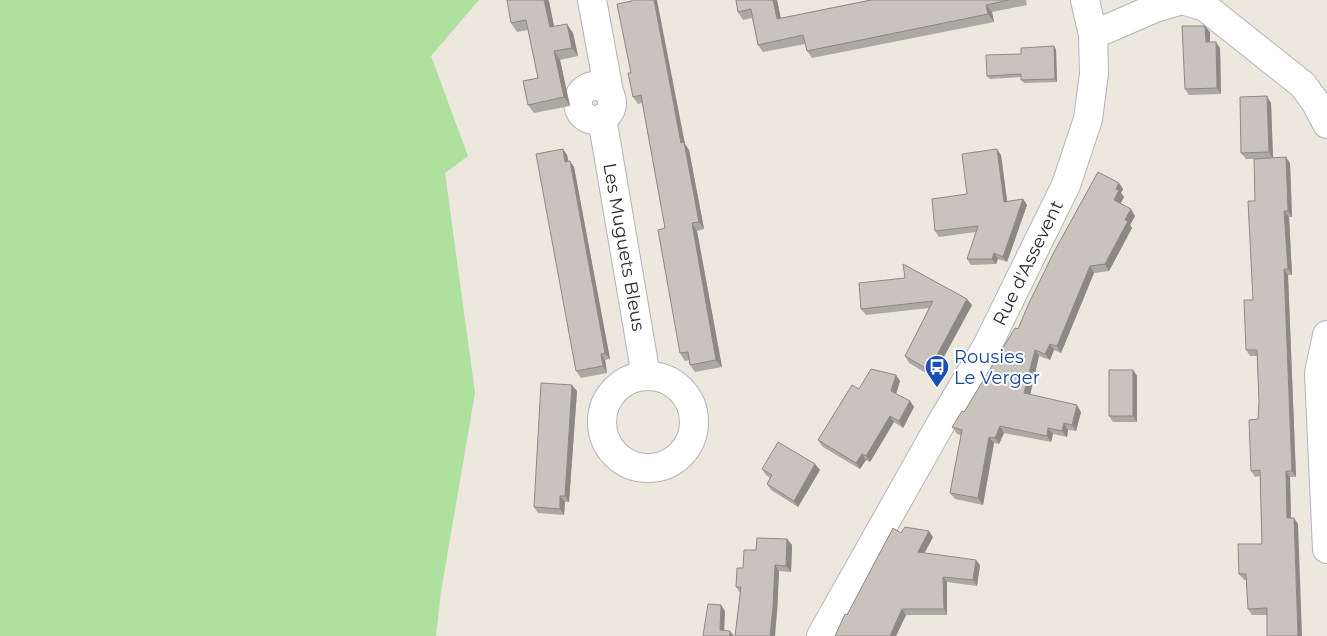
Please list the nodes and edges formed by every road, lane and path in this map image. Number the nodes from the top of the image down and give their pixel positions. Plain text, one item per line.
1 (592, 0) edge
2 (1085, 0) edge
3 (1093, 35) junction
4 (1327, 124) edge
5 (1327, 335) edge
6 (646, 376) dead end
7 (1327, 549) edge
8 (821, 636) edge

1 - 6 street, Les Muguets Bleus
2 - 3 street, Rue d'Assevent
3 - 4 street
3 - 8 street, Rue d'Assevent
5 - 7 street

